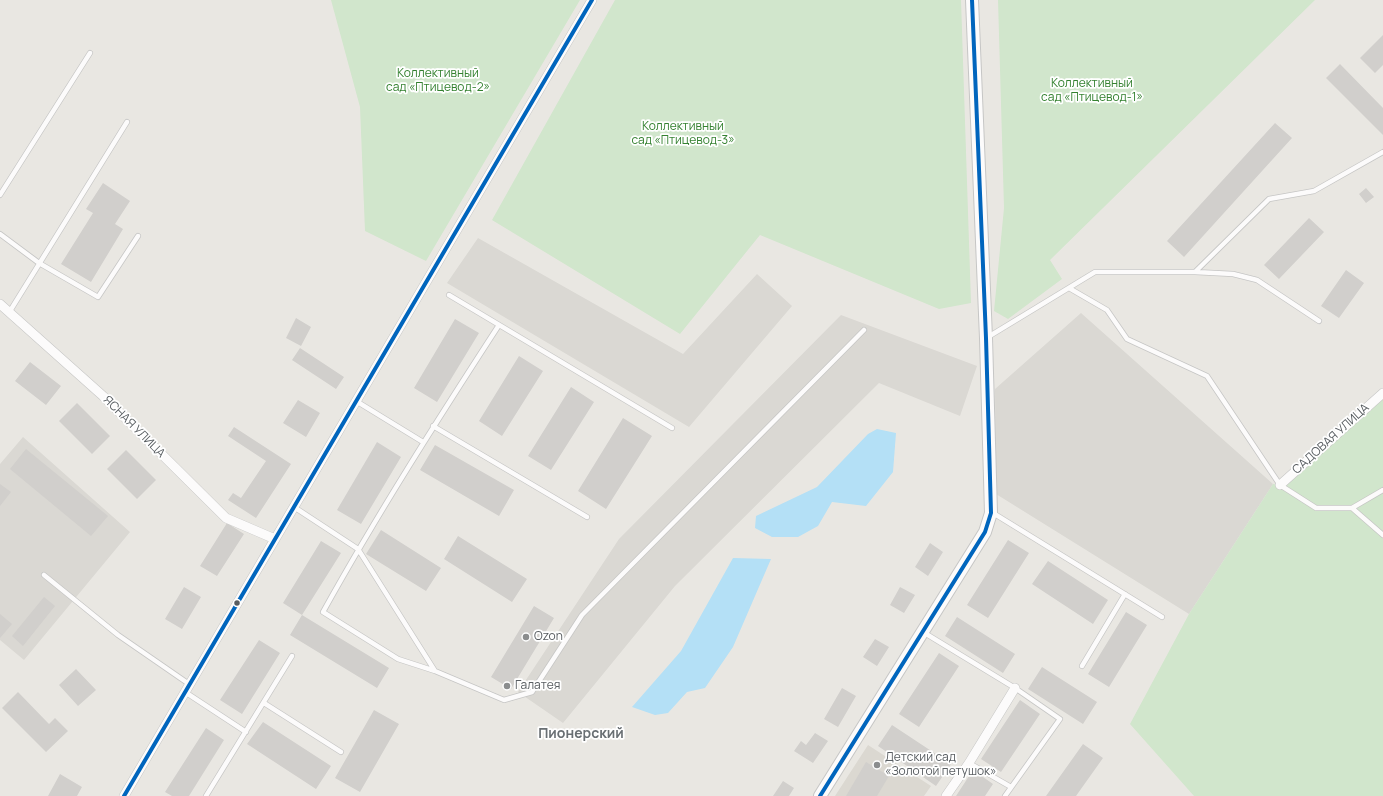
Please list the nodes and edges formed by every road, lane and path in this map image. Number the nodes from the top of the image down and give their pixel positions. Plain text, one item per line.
1 (592, 0) edge
2 (972, 0) edge
3 (90, 53) dead end
4 (127, 122) dead end
5 (1383, 152) edge
6 (0, 195) edge
7 (0, 234) edge
8 (138, 236) dead end
9 (39, 263) junction
10 (1195, 272) junction
11 (1069, 288) junction
12 (449, 295) dead end
13 (0, 304) edge
14 (10, 311) junction
15 (1319, 321) dead end
16 (499, 325) junction
17 (864, 330) dead end
18 (986, 338) junction
19 (1383, 393) edge
20 (356, 401) junction
21 (433, 426) junction
22 (672, 428) dead end
23 (423, 442) junction
24 (1280, 485) junction
25 (1383, 490) edge
26 (294, 506) junction
27 (1352, 508) junction
28 (991, 512) junction
29 (587, 517) dead end
30 (1383, 536) edge
31 (275, 539) junction
32 (358, 549) junction
33 (44, 575) dead end
34 (1125, 594) junction
35 (1162, 617) dead end
36 (923, 632) junction
37 (292, 656) dead end
38 (1082, 666) dead end
39 (435, 671) junction
40 (187, 688) junction
41 (1015, 688) junction
42 (264, 703) junction
43 (246, 732) junction
44 (341, 752) dead end
45 (969, 763) junction
46 (1011, 787) junction
47 (124, 796) edge
48 (206, 796) edge
49 (820, 796) edge
50 (946, 796) edge
51 (1005, 796) edge

1 - 20 street
2 - 18 street
3 - 6 lane
4 - 9 lane
5 - 10 lane
7 - 9 lane
8 - 9 lane
9 - 14 lane
10 - 11 lane
10 - 15 lane
11 - 18 lane
11 - 24 lane
12 - 16 lane
13 - 14 street, ЯСНАЯ УЛИЦА
14 - 31 street, ЯСНАЯ УЛИЦА
16 - 21 lane
16 - 22 lane
17 - 39 lane
18 - 28 street
19 - 24 street, САДОВАЯ УЛИЦА
20 - 23 lane
20 - 26 street
21 - 23 lane
21 - 29 lane
23 - 32 lane
24 - 27 lane
25 - 27 lane
26 - 31 street
26 - 32 lane
27 - 30 lane
28 - 34 lane
28 - 36 street
31 - 40 street
32 - 39 lane
32 - 39 lane
33 - 40 lane
34 - 35 lane
34 - 38 lane
36 - 41 lane
36 - 49 street
37 - 42 lane
40 - 43 lane
40 - 47 street
41 - 45 street
41 - 46 lane
42 - 43 lane
42 - 44 lane
43 - 48 lane
45 - 46 lane
45 - 50 street
46 - 51 lane

